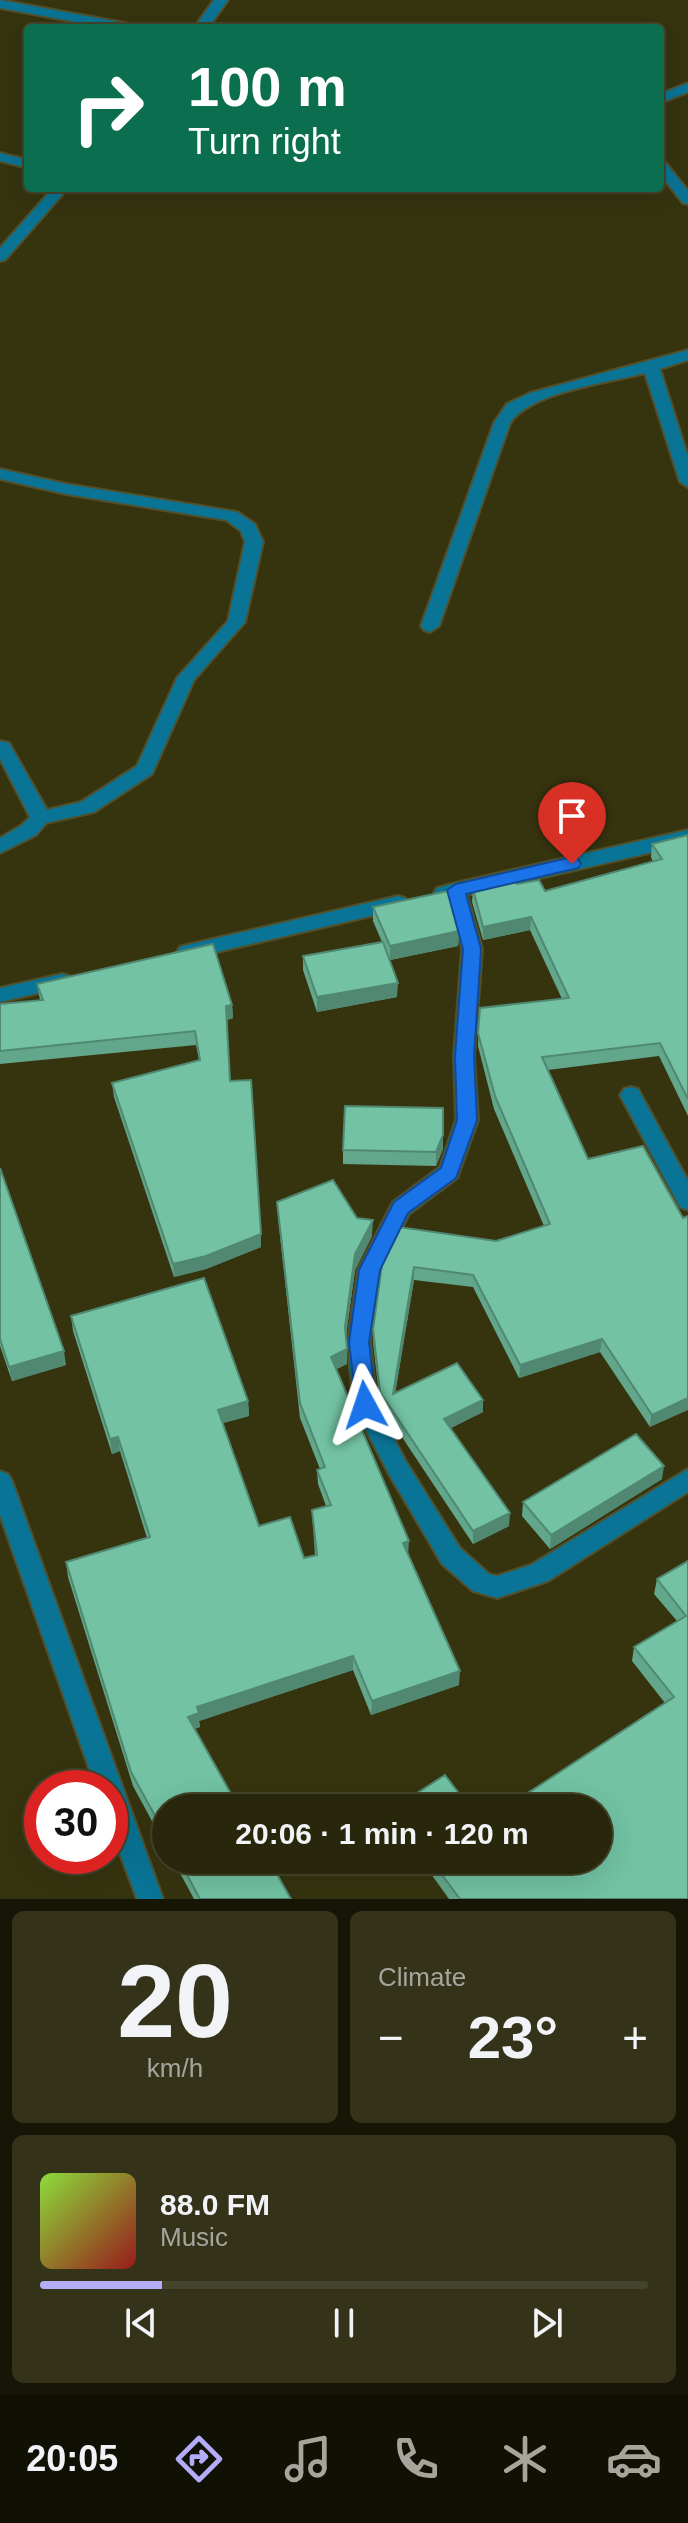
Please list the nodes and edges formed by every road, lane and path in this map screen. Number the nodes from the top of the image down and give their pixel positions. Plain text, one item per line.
1 (221, 0) edge
2 (0, 4) edge
3 (108, 24) edge
4 (204, 24) edge
5 (688, 87) edge
6 (664, 97) edge
7 (0, 157) edge
8 (24, 163) edge
9 (664, 170) edge
10 (57, 192) edge
11 (688, 200) edge
12 (0, 257) edge
13 (688, 355) edge
14 (651, 367) junction
15 (0, 474) edge
16 (688, 482) edge
17 (430, 626) dead end
18 (2, 747) edge
19 (40, 818) junction
20 (688, 837) edge
21 (0, 846) edge
22 (456, 890) junction
23 (167, 957) edge
24 (76, 978) edge
25 (0, 995) edge
26 (631, 1095) dead end
27 (688, 1201) edge
28 (688, 1479) edge
29 (0, 1481) edge
30 (103, 1770) edge
31 (128, 1838) edge
32 (150, 1899) edge

1 - 4 street
2 - 3 street
5 - 6 street
7 - 8 street
9 - 11 street
10 - 12 street
13 - 14 street
14 - 16 street
14 - 17 street
15 - 19 street
18 - 19 street
19 - 21 street
20 - 22 street
22 - 23 street
22 - 28 street
24 - 25 street
26 - 27 street
29 - 30 street
31 - 32 street

